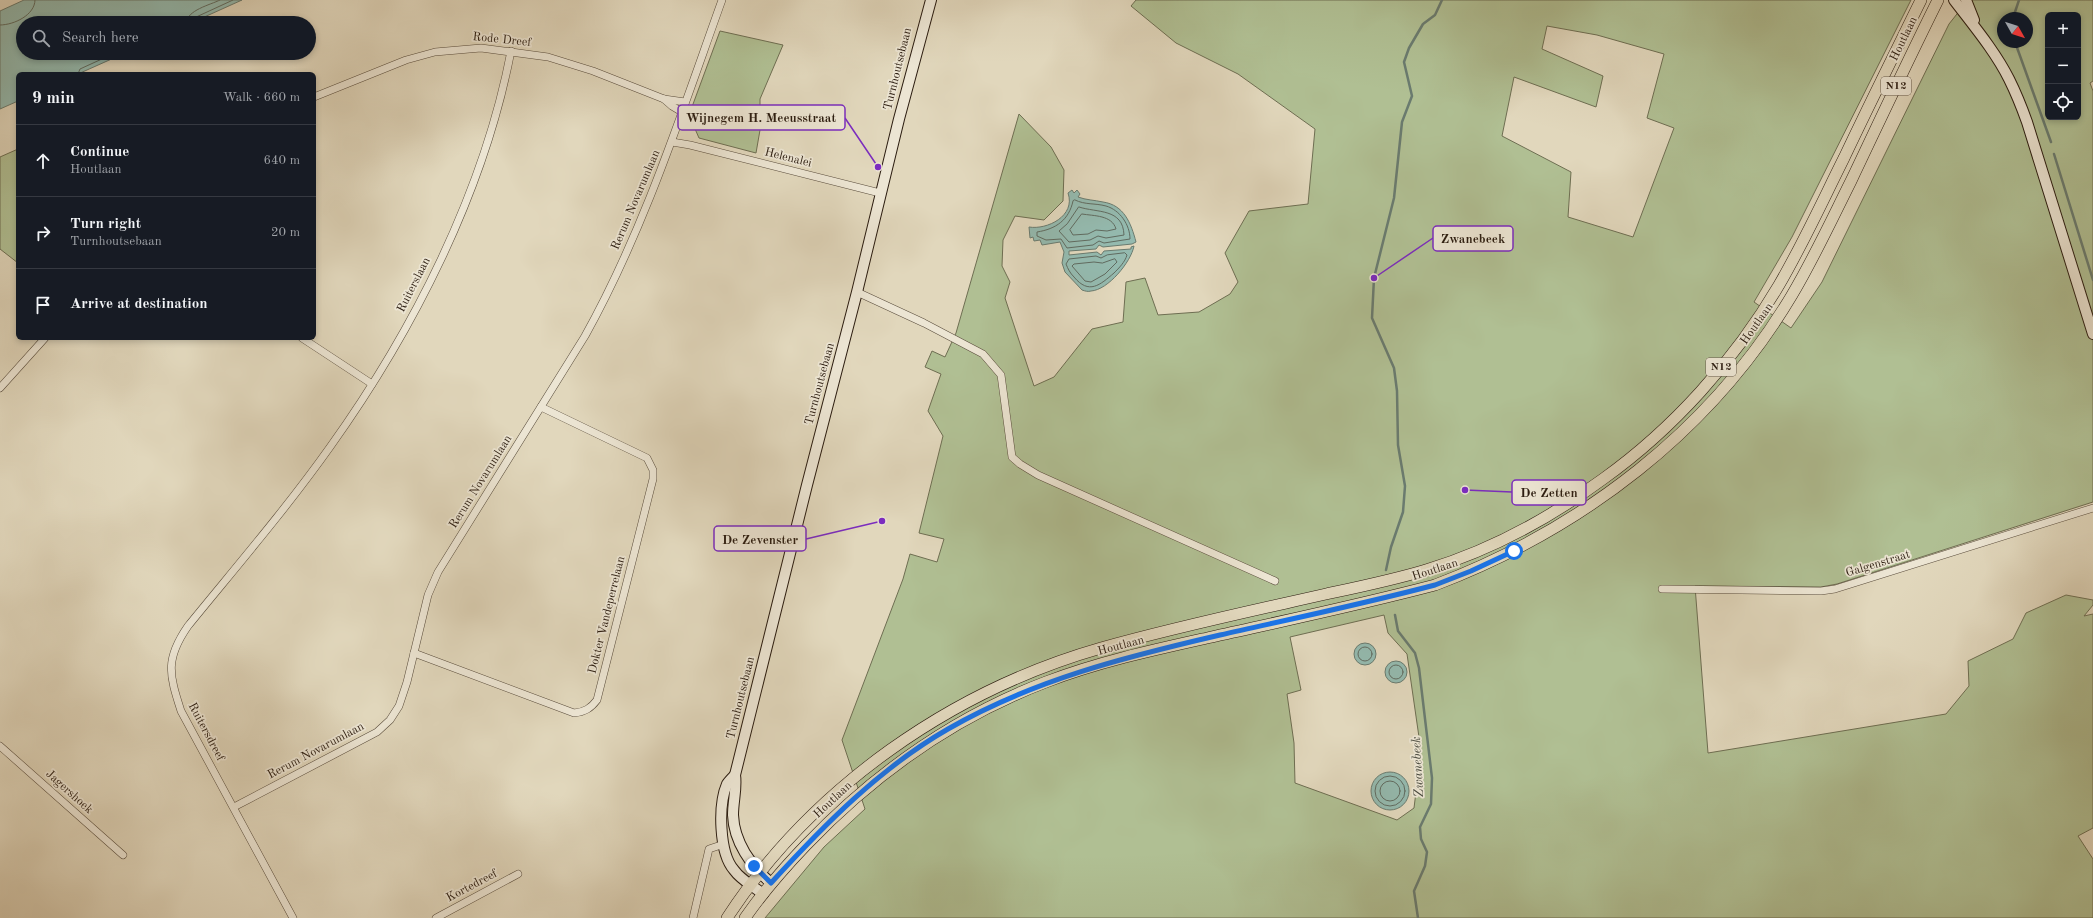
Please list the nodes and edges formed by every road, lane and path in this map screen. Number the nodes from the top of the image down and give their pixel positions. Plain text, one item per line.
1 (722, 0) edge
2 (931, 0) edge
3 (1921, 0) edge
4 (1938, 0) edge
5 (1954, 0) edge
6 (1966, 0) edge
7 (1979, 32) junction
8 (511, 51) junction
9 (316, 96) edge
10 (664, 99) junction
11 (685, 102) junction
12 (682, 112) junction
13 (673, 139) junction
14 (880, 193) junction
15 (857, 292) junction
16 (2093, 334) edge
17 (43, 340) edge
18 (305, 340) edge
19 (372, 384) junction
20 (0, 388) edge
21 (541, 407) junction
22 (286, 505) joint
23 (2093, 508) edge
24 (1275, 581) dead end
25 (1662, 589) dead end
26 (414, 653) junction
27 (0, 746) edge
28 (735, 774) junction
29 (234, 807) junction
30 (738, 839) junction
31 (724, 844) junction
32 (123, 855) dead end
33 (760, 873) junction
34 (518, 874) dead end
35 (771, 883) junction
36 (751, 884) junction
37 (762, 894) junction
38 (292, 918) edge
39 (436, 918) edge
40 (693, 918) edge
41 (727, 918) edge
42 (745, 918) edge

1 - 11 street
2 - 14 main road, Turnhoutsebaan
3 - 33 main road, Houtlaan / N12
4 - 35 main road, Houtlaan / N12
5 - 7 main road
6 - 7 main road
7 - 16 main road
8 - 9 street, Rode Dreef
8 - 10 street, Rode Dreef
8 - 19 street, Ruiterslaan
10 - 11 street, Rode Dreef
10 - 12 street, Rode Dreef
11 - 12 street, Rerum Novarumlaan
12 - 13 street, Rerum Novarumlaan
13 - 14 street, Helenalei
13 - 21 street, Rerum Novarumlaan
14 - 15 main road, Turnhoutsebaan
15 - 24 street
15 - 28 main road, Turnhoutsebaan
17 - 20 street
18 - 19 street
19 - 22 street, Ruiterslaan
21 - 26 street, Rerum Novarumlaan
21 - 26 street, Dokter Vandeperrelaan
22 - 29 street, Ruitersdreef
23 - 25 street, Galgenstraat
26 - 29 street, Rerum Novarumlaan
27 - 32 street, Jagershoek
28 - 30 main road, Turnhoutsebaan
28 - 31 main road, Turnhoutsebaan
29 - 38 street, Ruitersdreef
30 - 31 main road
30 - 33 main road, Turnhoutsebaan
31 - 36 main road, Turnhoutsebaan
31 - 40 street
33 - 35 main road, Turnhoutsebaan
33 - 36 main road, Houtlaan / N12
34 - 39 street, Kortedreef
35 - 37 main road, Houtlaan / N12
36 - 37 main road, Turnhoutsebaan
36 - 41 main road, Houtlaan / N12
37 - 42 main road, Houtlaan / N12

